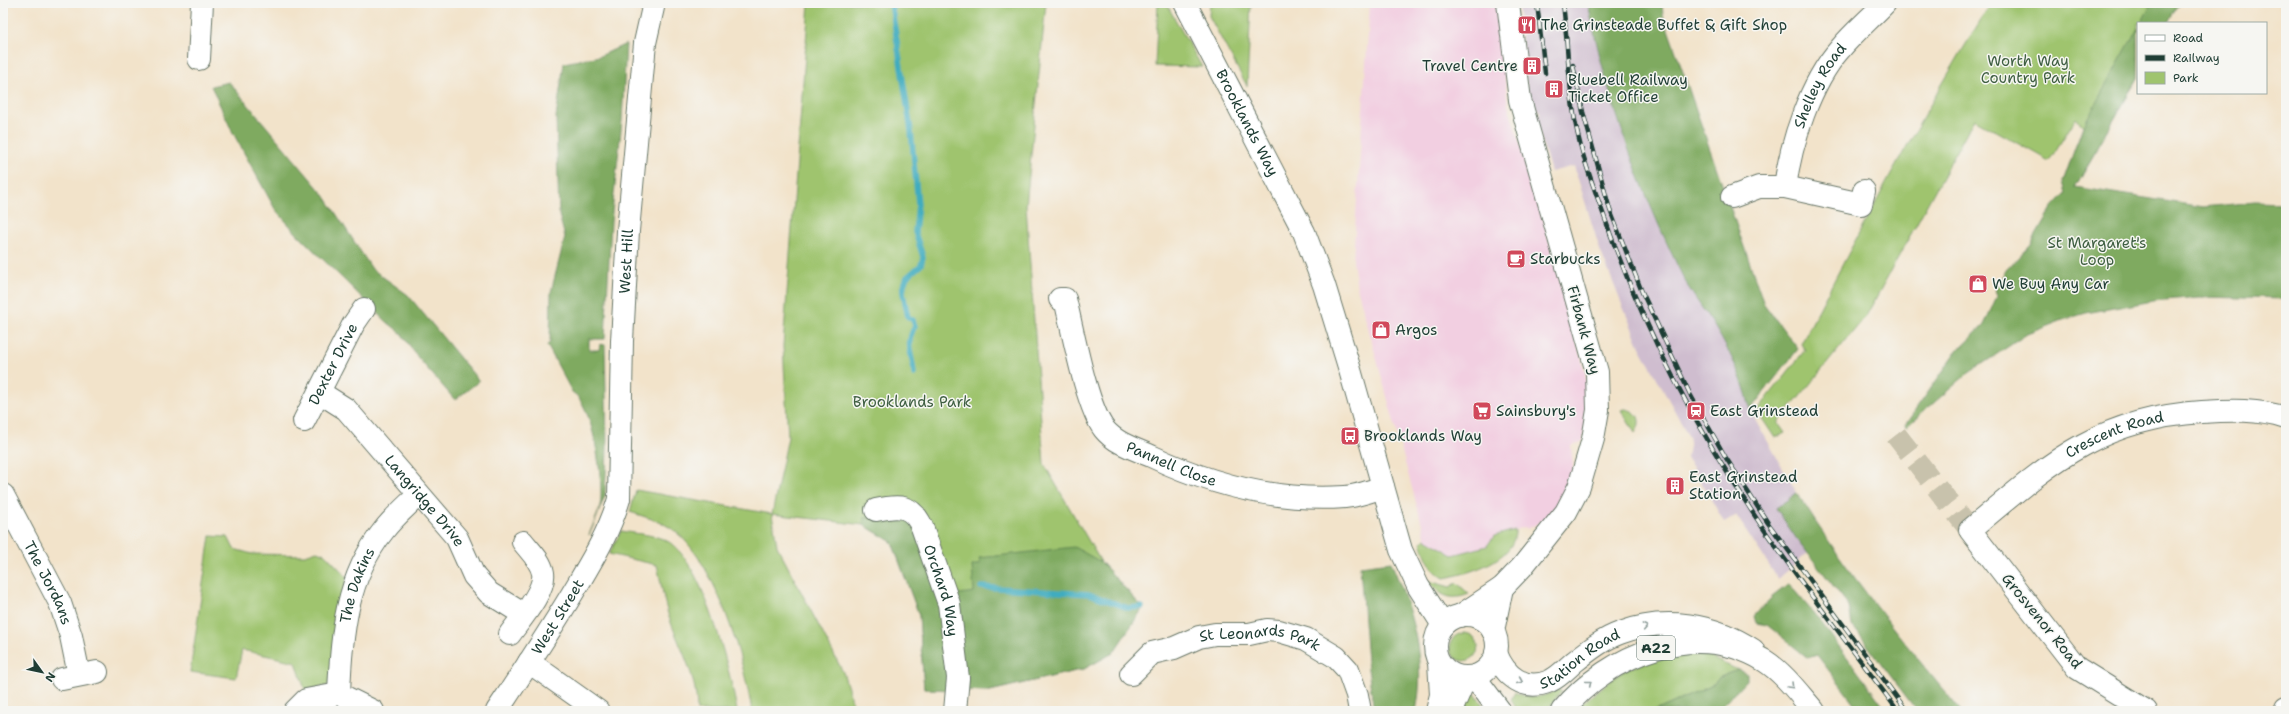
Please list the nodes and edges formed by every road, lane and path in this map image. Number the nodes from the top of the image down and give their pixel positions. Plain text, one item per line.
1 (202, 3) edge
2 (654, 3) edge
3 (1508, 3) edge
4 (1885, 3) edge
5 (1189, 5) edge
6 (199, 59) dead end
7 (1785, 186) junction
8 (1864, 191) dead end
9 (1732, 197) dead end
10 (1060, 299) dead end
11 (364, 309) dead end
12 (319, 392) junction
13 (2286, 418) edge
14 (304, 421) dead end
15 (1383, 487) junction
16 (3, 495) edge
17 (418, 495) junction
18 (876, 510) dead end
19 (613, 521) joint
20 (1970, 530) joint
21 (523, 542) dead end
22 (1502, 588) junction
23 (523, 614) junction
24 (1452, 621) junction
25 (1493, 631) junction
26 (510, 634) dead end
27 (1496, 653) junction
28 (529, 662) junction
29 (1439, 662) junction
30 (1767, 662) junction
31 (1131, 674) dead end
32 (79, 676) dead end
33 (1469, 677) junction
34 (339, 694) junction
35 (295, 711) edge
36 (373, 711) edge
37 (497, 711) edge
38 (598, 711) edge
39 (955, 711) edge
40 (1360, 711) edge
41 (1437, 711) edge
42 (1451, 711) edge
43 (1500, 711) edge
44 (1562, 711) edge
45 (1814, 711) edge
46 (2146, 711) edge

1 - 6 main road
2 - 19 main road, West Hill
3 - 22 main road, Firbank Way
4 - 7 main road, Shelley Road
5 - 15 main road, Brooklands Way
7 - 8 main road
7 - 9 main road
10 - 15 main road, Pannell Close
11 - 12 main road, Dexter Drive
12 - 14 main road, Dexter Drive
12 - 17 main road, Langridge Drive
13 - 20 main road, Crescent Road
15 - 24 main road, Brooklands Way
16 - 32 main road, The Jordans
17 - 23 main road, Langridge Drive
17 - 34 main road, The Dakins
18 - 39 main road, Orchard Way
19 - 28 main road, West Street
20 - 46 main road, Grosvenor Road
21 - 23 main road
22 - 24 main road, Firbank Way
22 - 25 main road, Firbank Way
23 - 26 main road
24 - 25 main road
24 - 29 main road
25 - 27 main road
27 -> 30 main road, Station Road
27 - 33 main road
28 - 37 main road, West Street
28 - 38 main road
29 - 33 main road
29 - 41 main road
44 -> 30 main road, A22
30 -> 45 main road, Station Road / A22
31 - 40 main road, St Leonards Park
33 - 42 main road
33 - 43 main road
34 - 35 main road
34 - 36 main road

